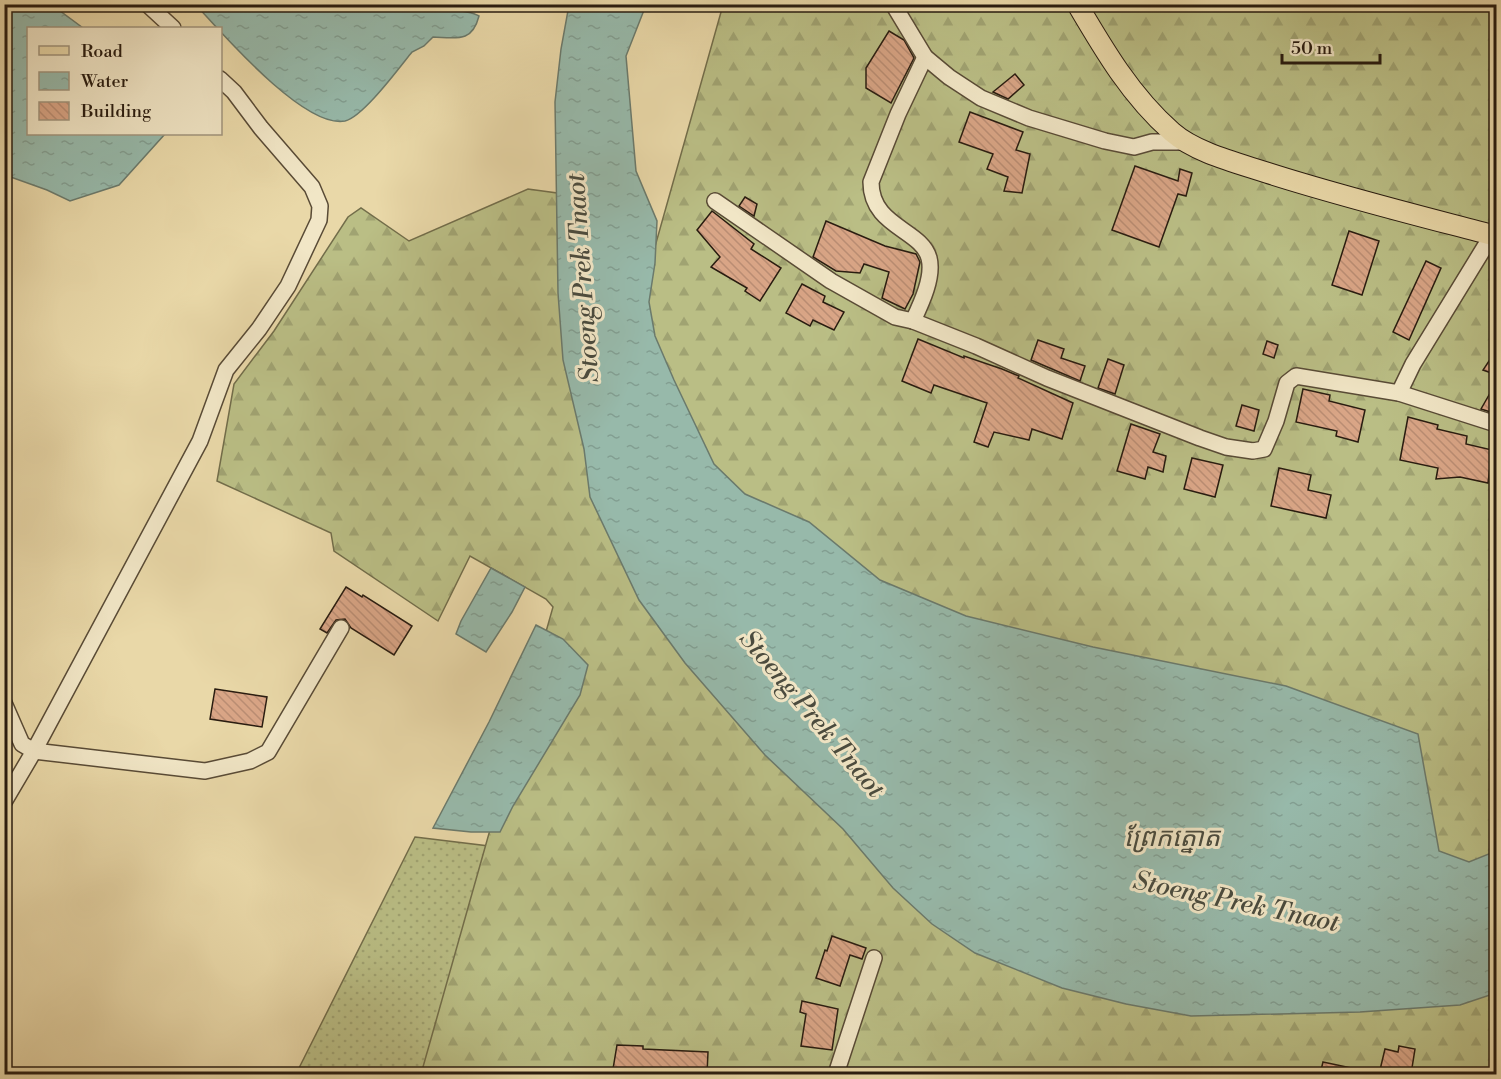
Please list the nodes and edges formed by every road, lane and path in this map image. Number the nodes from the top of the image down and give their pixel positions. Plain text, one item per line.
1 (147, 4) edge
2 (893, 4) edge
3 (1077, 4) edge
4 (171, 27) edge
5 (925, 57) junction
6 (222, 81) edge
7 (1188, 142) junction
8 (715, 201) dead end
9 (1495, 235) edge
10 (913, 321) junction
11 (1399, 393) junction
12 (1497, 424) edge
13 (342, 628) dead end
14 (5, 704) edge
15 (34, 751) junction
16 (4, 802) edge
17 (874, 958) dead end
18 (836, 1074) edge

1 - 4 street
2 - 5 street
3 - 7 main road
5 - 7 street
5 - 10 street
6 - 15 street
7 - 9 main road
8 - 10 street
9 - 11 street
10 - 11 street
11 - 12 street
13 - 15 street
14 - 15 street
15 - 16 street
17 - 18 street

